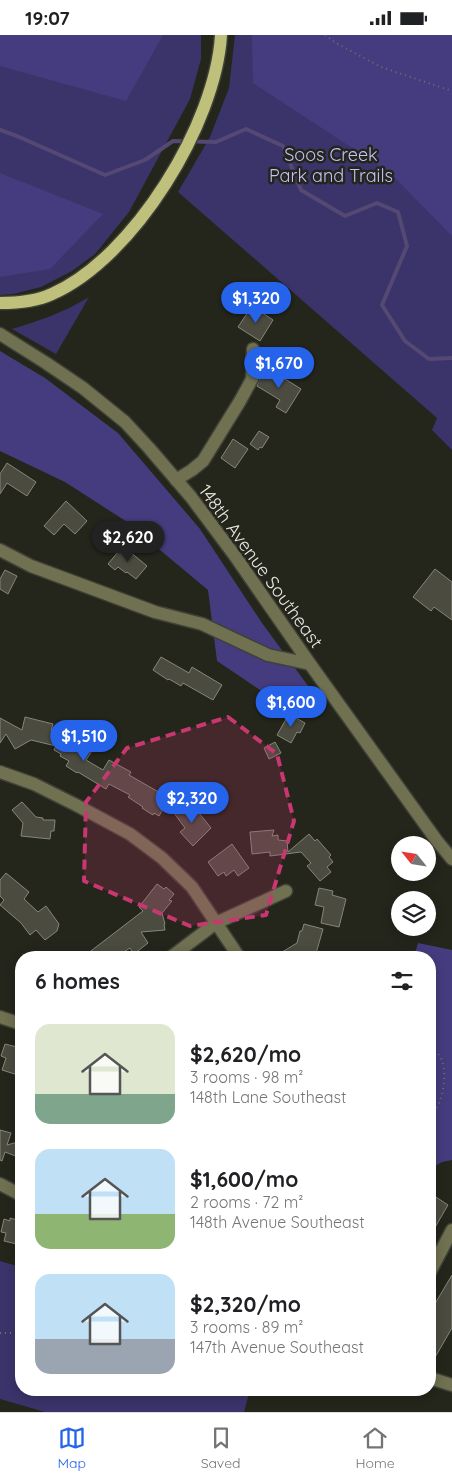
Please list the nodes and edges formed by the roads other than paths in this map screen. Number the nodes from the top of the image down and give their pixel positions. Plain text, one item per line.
1 (221, 35) edge
2 (0, 303) edge
3 (0, 334) edge
4 (253, 349) dead end
5 (176, 480) junction
6 (0, 551) edge
7 (310, 664) junction
8 (0, 772) edge
9 (452, 859) edge
10 (286, 891) dead end
11 (216, 923) junction
12 (179, 951) edge
13 (235, 951) edge
14 (0, 1017) edge
15 (15, 1022) edge
16 (0, 1184) edge
17 (15, 1192) edge
18 (452, 1230) edge
19 (436, 1261) edge
20 (436, 1380) edge
21 (452, 1385) edge

1 - 2 main road
3 - 5 street, 148th Avenue Southeast
4 - 5 street
5 - 7 street, 148th Avenue Southeast
6 - 7 street
7 - 9 street, 148th Avenue Southeast
8 - 11 street
10 - 11 street
11 - 12 street
11 - 13 street
14 - 15 street
16 - 17 street
18 - 19 street
20 - 21 street

